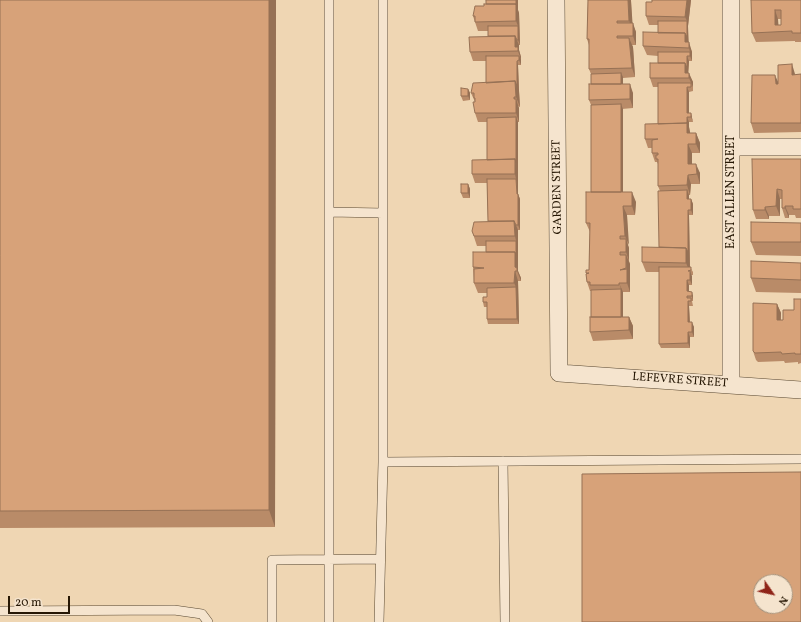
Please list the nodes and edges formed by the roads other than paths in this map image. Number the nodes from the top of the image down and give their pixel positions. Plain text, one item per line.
1 (329, 0) edge
2 (383, 0) edge
3 (556, 0) edge
4 (732, 0) edge
5 (732, 147) junction
6 (801, 147) edge
7 (329, 212) junction
8 (383, 213) junction
9 (560, 373) joint
10 (731, 384) junction
11 (801, 390) edge
12 (801, 459) edge
13 (503, 461) junction
14 (383, 462) junction
15 (329, 559) junction
16 (380, 559) junction
17 (0, 611) edge
18 (208, 622) edge
19 (272, 622) edge
20 (329, 622) edge
21 (379, 622) edge
22 (505, 622) edge

1 - 7 lane
2 - 8 lane
3 - 9 street, GARDEN STREET
4 - 5 street, EAST ALLEN STREET
5 - 6 street
5 - 10 street, EAST ALLEN STREET
7 - 8 lane
7 - 15 lane
8 - 14 lane
9 - 10 street, LEFEVRE STREET
10 - 11 street, LEFEVRE STREET
12 - 13 lane
13 - 14 lane
13 - 22 lane
14 - 16 lane
15 - 16 lane
15 - 19 lane
15 - 20 lane
16 - 21 lane
17 - 18 lane

